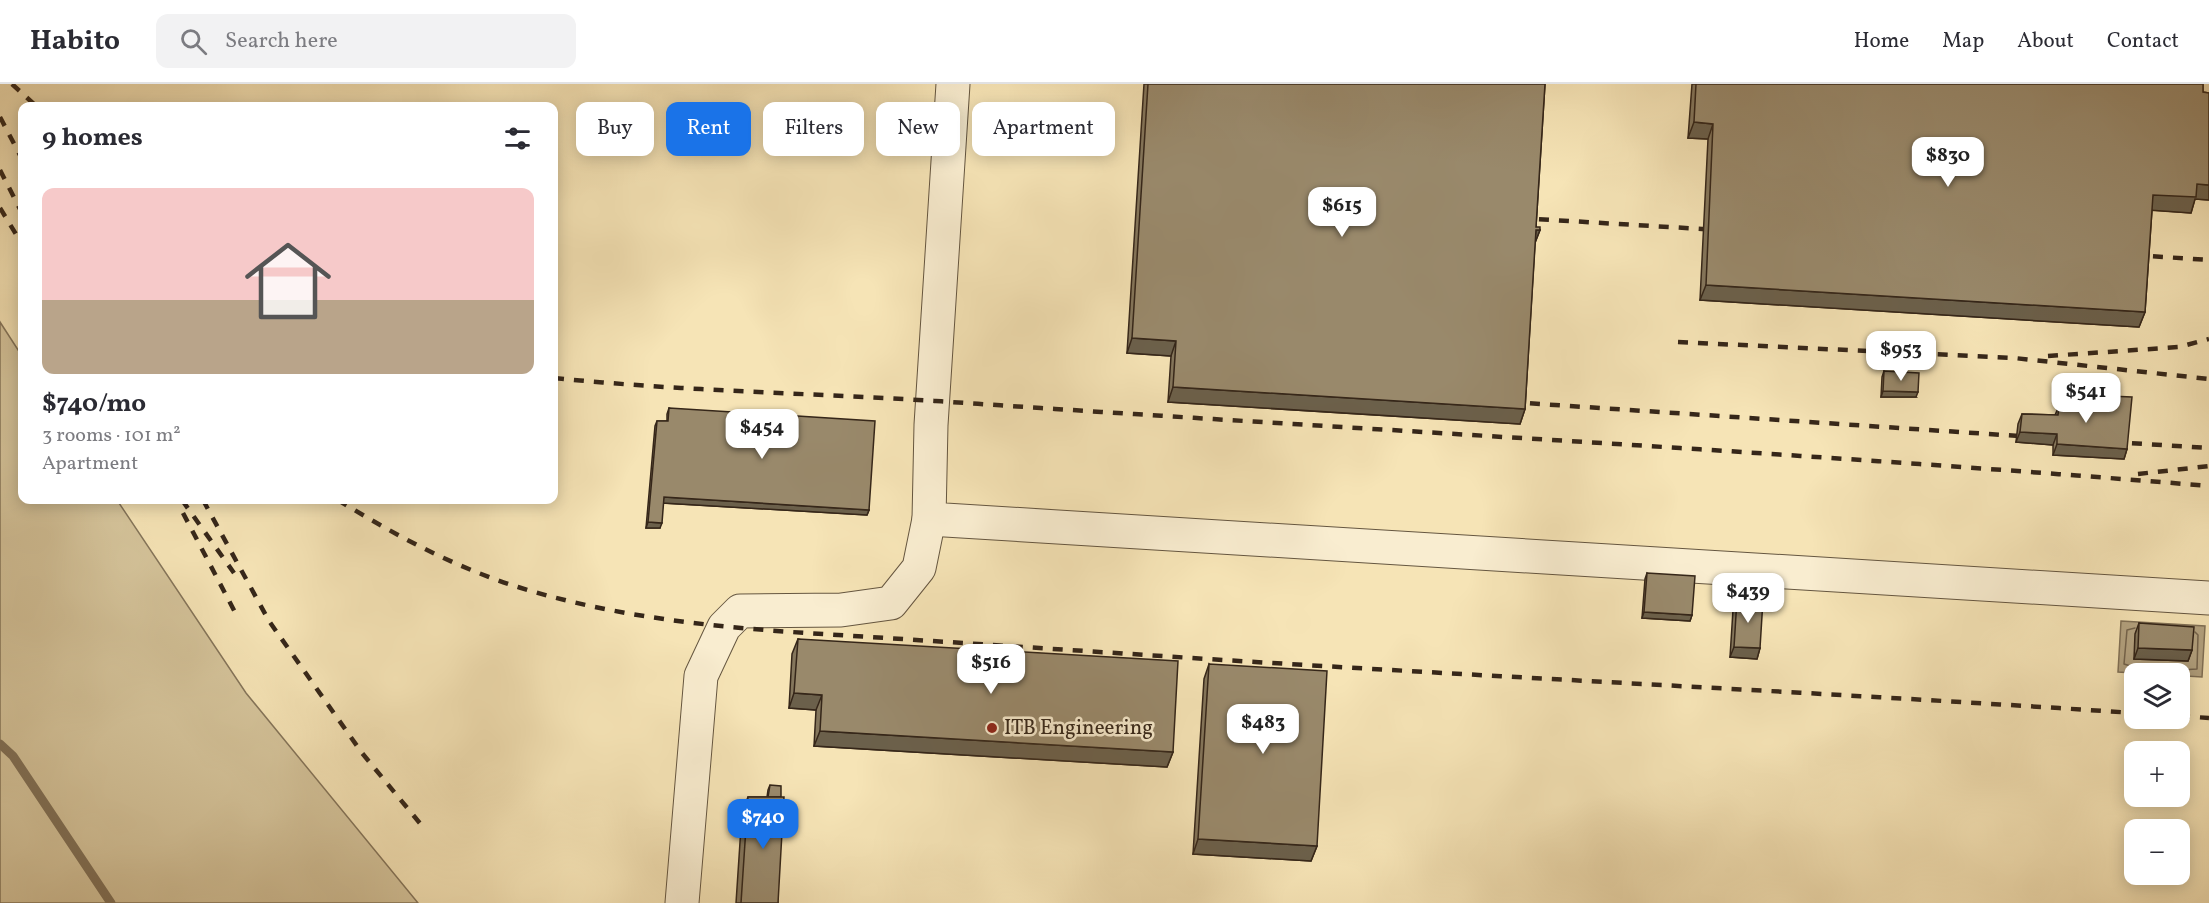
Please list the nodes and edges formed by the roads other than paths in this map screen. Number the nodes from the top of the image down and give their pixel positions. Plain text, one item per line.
1 (953, 84) edge
2 (928, 519) junction
3 (2209, 598) edge
4 (682, 903) edge

1 - 2 lane
2 - 3 lane
2 - 4 lane

